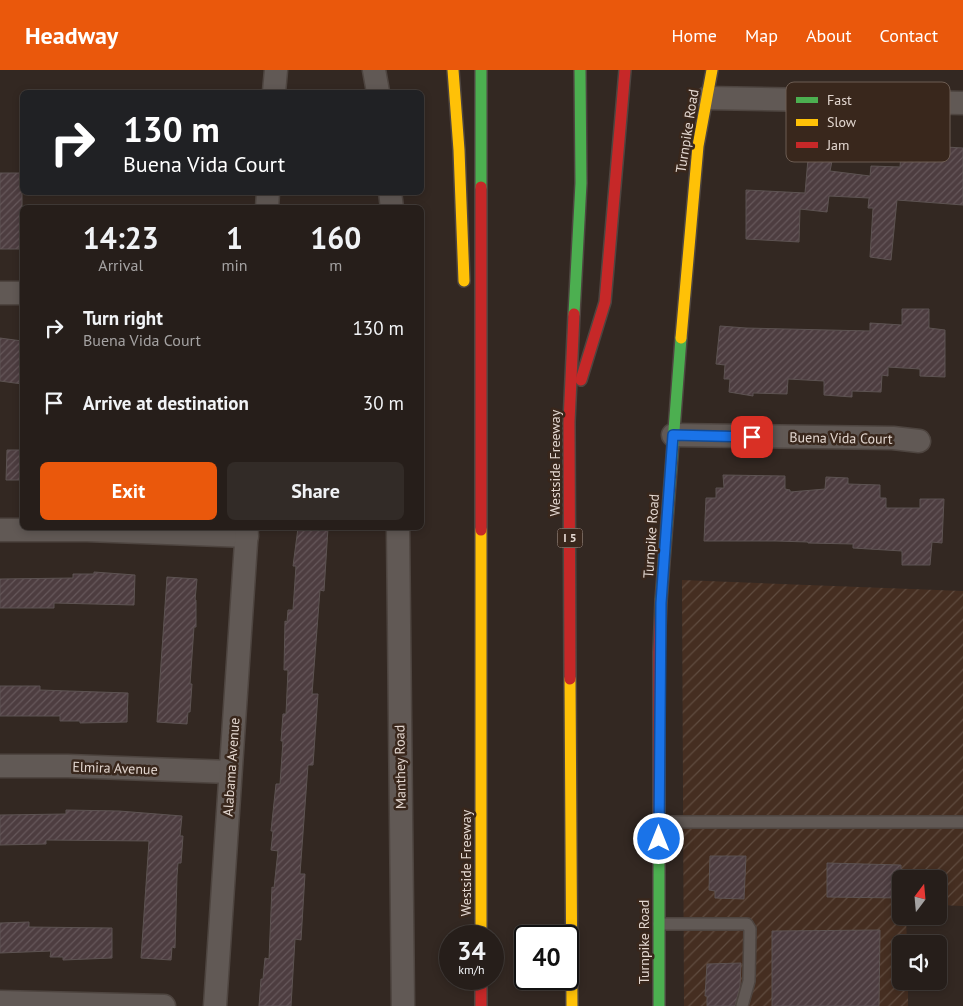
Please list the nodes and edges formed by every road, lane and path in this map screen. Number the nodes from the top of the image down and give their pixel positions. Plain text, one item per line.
1 (276, 70) edge
2 (374, 70) edge
3 (453, 70) edge
4 (481, 70) edge
5 (580, 70) edge
6 (626, 70) edge
7 (712, 70) edge
8 (274, 90) edge
9 (378, 90) edge
10 (707, 98) junction
11 (786, 100) edge
12 (950, 103) edge
13 (963, 103) edge
14 (0, 293) edge
15 (20, 293) edge
16 (466, 294) dead end
17 (469, 323) dead end
18 (481, 411) junction
19 (569, 422) junction
20 (673, 435) junction
21 (919, 441) dead end
22 (0, 530) edge
23 (398, 530) edge
24 (247, 532) edge
25 (0, 766) edge
26 (230, 772) junction
27 (659, 822) junction
28 (963, 822) edge
29 (659, 924) junction
30 (481, 925) edge
31 (481, 990) edge
32 (0, 1002) edge
33 (164, 1006) edge
34 (215, 1006) edge
35 (403, 1006) edge
36 (481, 1006) edge
37 (572, 1006) edge
38 (659, 1006) edge
39 (742, 1006) edge

1 - 8 street
2 - 9 street
3 - 16 main road
4 - 18 main road, Westside Freeway
5 - 19 main road, Westside Freeway / I 5
6 - 19 main road
7 - 10 main road, Turnpike Road
10 - 11 street
10 - 20 main road, Turnpike Road
12 - 13 street
14 - 15 street
17 - 18 main road
18 - 30 main road, Westside Freeway
19 - 37 main road, Westside Freeway / I 5
20 - 21 street, Buena Vida Court
20 - 27 main road, Turnpike Road
22 - 24 street
23 - 35 street, Manthey Road
24 - 26 street, Alabama Avenue
25 - 26 street, Elmira Avenue
26 - 34 street, Alabama Avenue
27 - 28 lane
27 - 29 main road, Turnpike Road
29 - 38 main road, Turnpike Road
29 - 39 lane
31 - 36 main road
32 - 33 street

